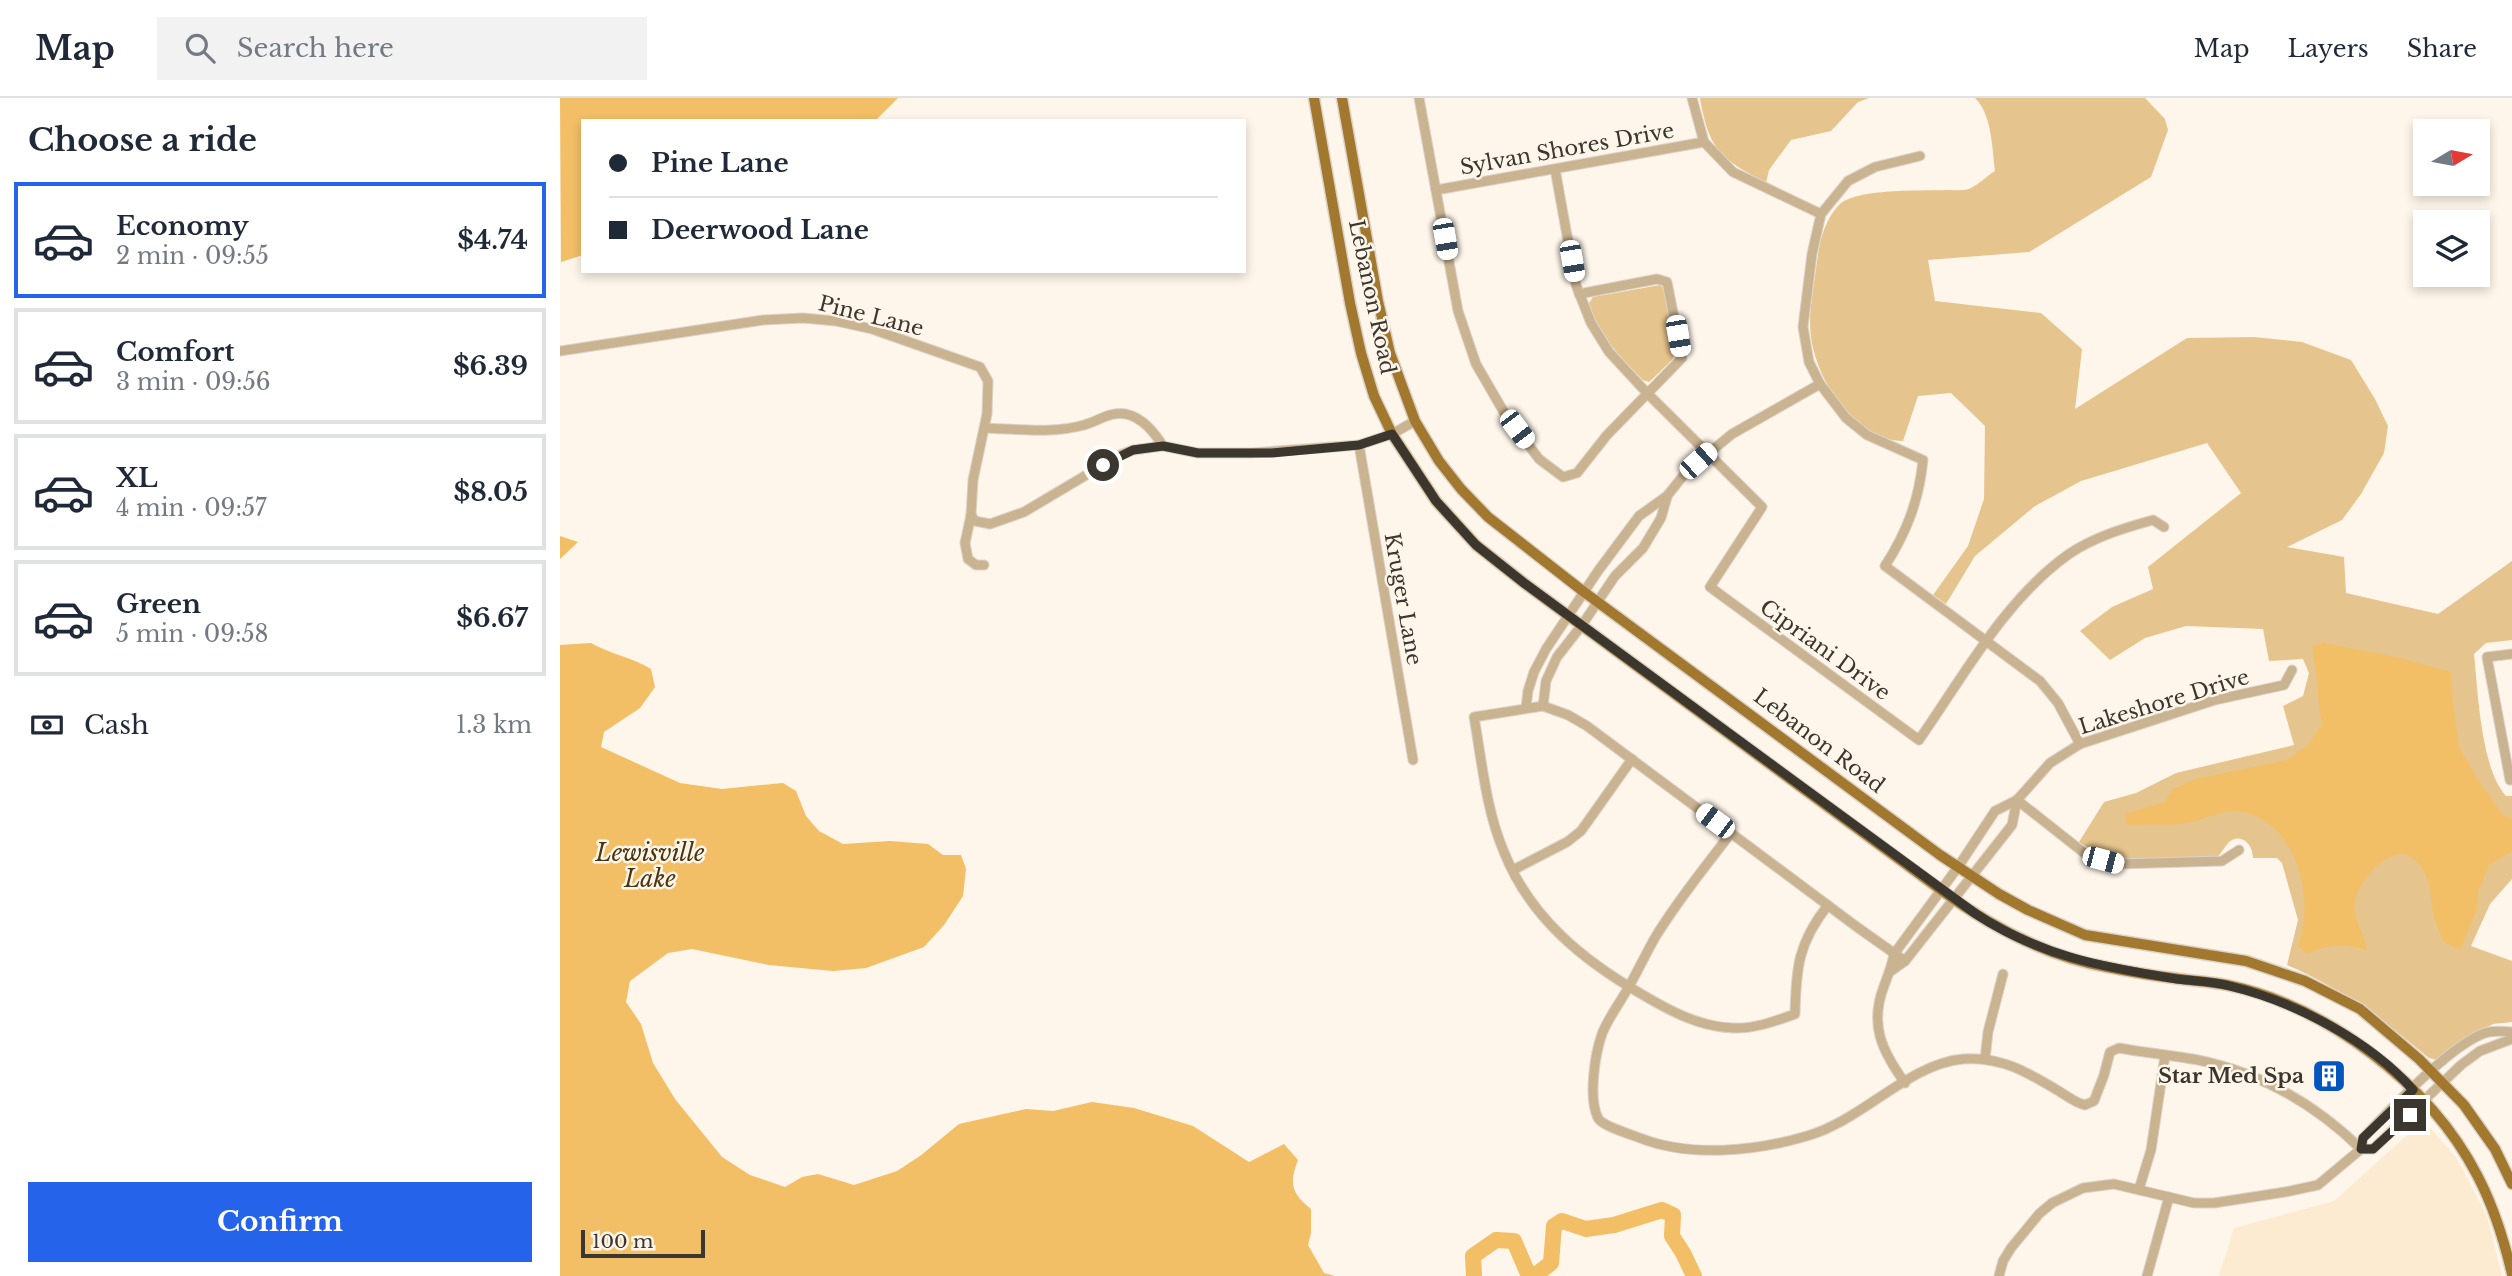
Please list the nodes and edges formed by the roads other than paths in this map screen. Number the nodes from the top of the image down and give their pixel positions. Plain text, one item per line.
1 (1314, 98) edge
2 (1342, 98) edge
3 (1419, 98) edge
4 (1692, 98) edge
5 (1704, 142) junction
6 (1920, 156) dead end
7 (1555, 169) junction
8 (1436, 190) junction
9 (1821, 214) junction
10 (1579, 294) junction
11 (560, 351) edge
12 (1820, 384) junction
13 (1647, 393) junction
14 (1415, 421) junction
15 (985, 428) junction
16 (1392, 434) junction
17 (1359, 445) junction
18 (1163, 446) junction
19 (1708, 452) junction
20 (1667, 496) junction
21 (971, 515) junction
22 (2164, 527) dead end
23 (984, 565) dead end
24 (1584, 592) junction
25 (1597, 601) junction
26 (1568, 615) junction
27 (1582, 625) junction
28 (1988, 641) junction
29 (2512, 654) edge
30 (2292, 670) dead end
31 (1543, 706) junction
32 (1527, 707) junction
33 (2080, 744) junction
34 (1632, 759) junction
35 (1413, 760) dead end
36 (2512, 780) edge
37 (2017, 800) junction
38 (1731, 833) junction
39 (2239, 850) dead end
40 (1958, 867) junction
41 (1513, 870) junction
42 (1971, 876) junction
43 (1941, 890) junction
44 (1953, 899) junction
45 (1828, 905) junction
46 (1894, 954) junction
47 (1905, 961) junction
48 (1891, 971) junction
49 (2003, 974) dead end
50 (1629, 987) junction
51 (2512, 1032) edge
52 (2512, 1039) edge
53 (2165, 1056) junction
54 (1985, 1059) junction
55 (2431, 1072) junction
56 (1905, 1083) junction
57 (2442, 1083) junction
58 (2413, 1090) junction
59 (2423, 1102) junction
60 (2361, 1149) junction
61 (2512, 1184) edge
62 (2139, 1189) junction
63 (2169, 1197) junction
64 (2512, 1274) edge
65 (1999, 1276) edge
66 (2147, 1276) edge

1 - 16 main road, Lebanon Road
2 - 14 main road, Lebanon Road
3 - 8 street
4 - 5 street
5 - 7 street, Sylvan Shores Drive
5 - 9 street
6 - 9 street
7 - 8 street, Sylvan Shores Drive
7 - 10 street
8 - 13 street
9 - 12 street
10 - 13 street
10 - 13 street
11 - 15 street, Pine Lane
12 - 19 street
12 - 28 street
13 - 19 street
14 - 16 street
14 - 24 main road, Lebanon Road
15 - 18 street
15 - 21 street, Pine Lane
16 - 17 street
16 - 26 main road, Lebanon Road
17 - 18 street
17 - 35 street, Kruger Lane
18 - 21 street
19 - 20 street
19 - 28 street, Cipriani Drive
20 - 24 street
20 - 25 street
21 - 23 street, Pine Lane
22 - 28 street
24 - 25 main road, Lebanon Road
24 - 26 street
25 - 27 street
25 - 40 main road, Lebanon Road
26 - 27 main road, Lebanon Road
26 - 32 street
27 - 31 street
27 - 43 main road, Lebanon Road
28 - 33 street
29 - 36 street
30 - 33 street, Lakeshore Drive
31 - 32 street
31 - 34 street
32 - 41 street
33 - 37 street, Lakeshore Drive
34 - 38 street
34 - 41 street
37 - 39 street
37 - 40 street, Lakeshore Drive
37 - 42 street, Lakeshore Drive
38 - 45 street
38 - 50 street
40 - 42 main road, Lebanon Road
40 - 43 street, Lakeshore Drive
41 - 50 street
42 - 44 street, Lakeshore Drive
42 - 55 main road, Lebanon Road
43 - 44 main road, Lebanon Road
43 - 46 street, Lakeshore Drive
44 - 47 street, Lakeshore Drive
44 - 58 main road, Lebanon Road
45 - 46 street
45 - 50 street
46 - 47 street
46 - 48 street, Lakeshore Drive
47 - 48 street, Lakeshore Drive
48 - 56 street, Lakeshore Drive
49 - 54 street
50 - 56 street
51 - 55 street
52 - 57 street
53 - 54 street
53 - 60 street
53 - 62 street
54 - 56 street
55 - 57 main road, Lebanon Road
55 - 58 street
57 - 59 street
57 - 61 main road, Lebanon Road
58 - 59 main road, Lebanon Road
58 - 60 street
59 - 60 street
59 - 64 main road, Lebanon Road
60 - 63 street
62 - 63 street
62 - 65 street
63 - 66 street

